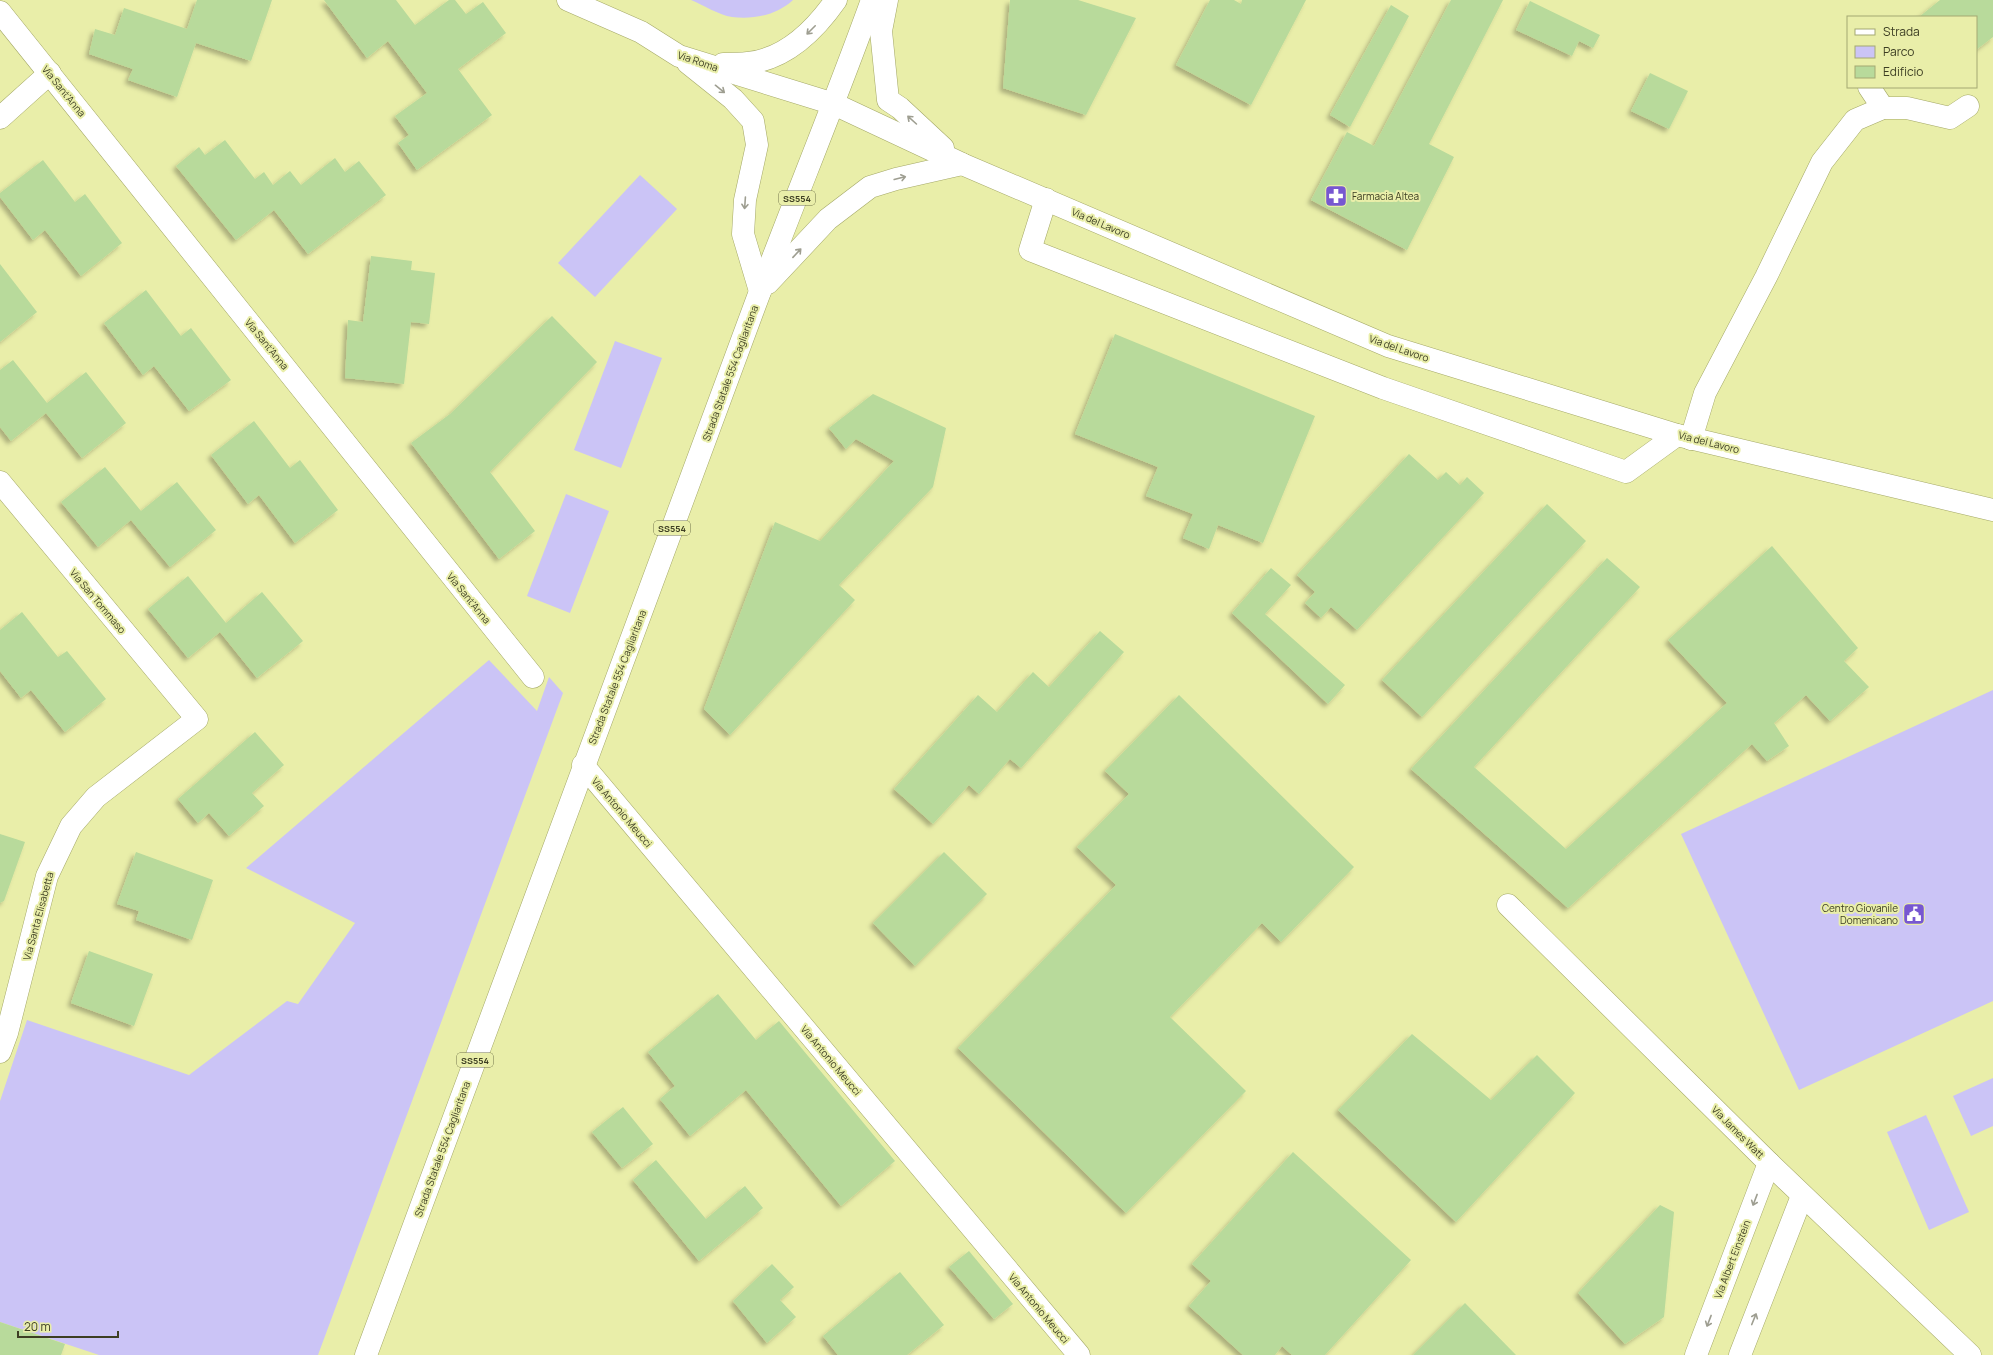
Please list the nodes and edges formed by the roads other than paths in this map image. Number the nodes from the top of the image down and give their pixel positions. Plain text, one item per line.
1 (568, 0) edge
2 (836, 0) edge
3 (872, 0) edge
4 (887, 0) edge
5 (0, 12) edge
6 (679, 56) junction
7 (50, 72) junction
8 (1870, 88) edge
9 (834, 104) junction
10 (1968, 106) dead end
11 (1883, 108) junction
12 (0, 118) edge
13 (962, 164) junction
14 (1046, 199) junction
15 (760, 291) junction
16 (1684, 437) junction
17 (0, 482) edge
18 (1993, 510) edge
19 (533, 677) dead end
20 (197, 719) joint
21 (583, 765) junction
22 (1508, 905) dead end
23 (2, 1036) edge
24 (1769, 1163) junction
25 (1802, 1196) junction
26 (366, 1355) edge
27 (1079, 1355) edge
28 (1696, 1355) edge
29 (1740, 1355) edge
30 (1970, 1355) edge

1 - 6 street, Via Roma
2 -> 6 street
3 - 9 street, Strada Statale 554 Cagliaritana / SS554
13 -> 4 street
5 - 7 street, Via Sant'Anna
6 - 9 street, Via Roma
6 -> 15 street
7 - 12 street
7 - 19 street, Via Sant'Anna
8 - 11 street
9 - 13 street, Via del Lavoro
9 - 15 street, Strada Statale 554 Cagliaritana / SS554
10 - 11 street
11 - 16 street
13 - 14 street, Via del Lavoro
15 -> 13 street
14 - 16 street, Via del Lavoro
14 - 16 street
15 - 21 street, Strada Statale 554 Cagliaritana / SS554
16 - 18 street, Via del Lavoro
17 - 20 street, Via San Tommaso
20 - 23 street, Via Santa Elisabetta
21 - 26 street, Strada Statale 554 Cagliaritana / SS554
21 - 27 street, Via Antonio Meucci
22 - 24 street, Via James Watt
24 - 25 street, Via James Watt
24 -> 28 street, Via Albert Einstein
29 -> 25 street
25 - 30 street, Via James Watt

